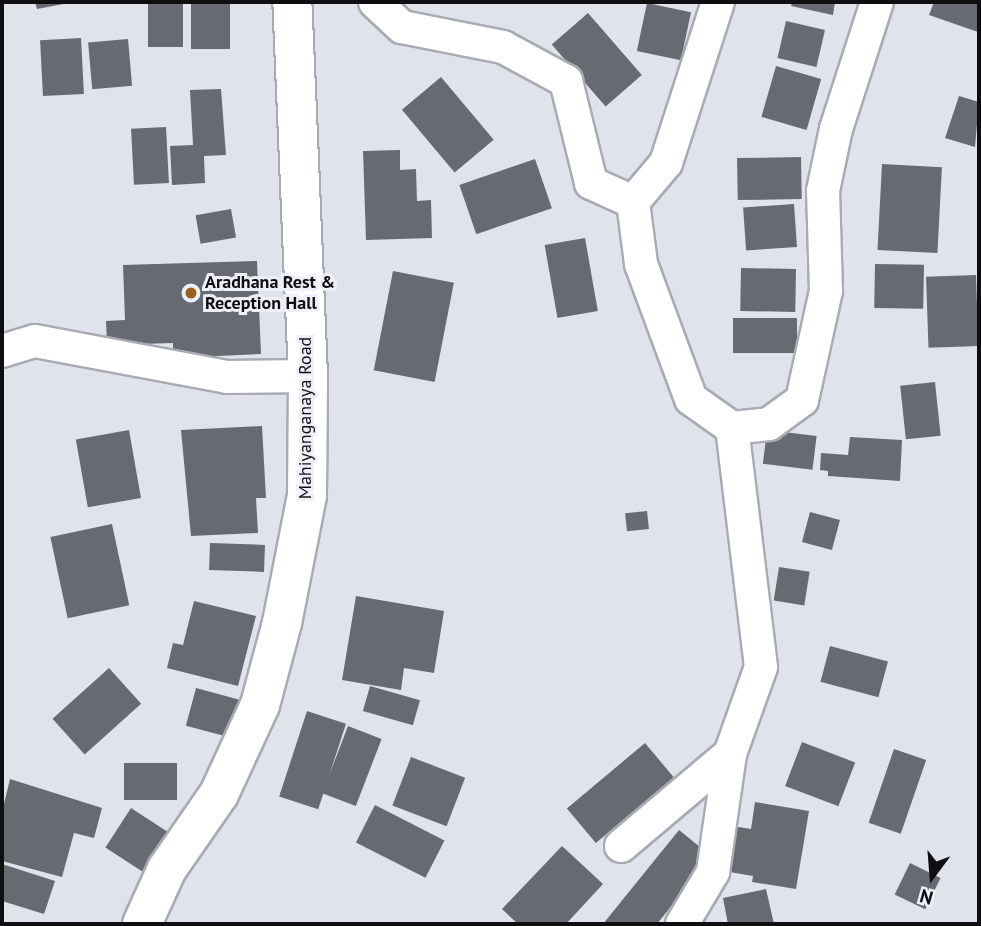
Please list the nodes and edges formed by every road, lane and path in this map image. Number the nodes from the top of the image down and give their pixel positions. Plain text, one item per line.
1 (292, 2) edge
2 (375, 2) edge
3 (718, 2) edge
4 (877, 2) edge
5 (633, 202) junction
6 (2, 351) edge
7 (308, 376) junction
8 (732, 428) junction
9 (730, 754) junction
10 (621, 846) dead end
11 (142, 924) edge
12 (682, 924) edge

1 - 7 main road, Mahiyanganaya Road
2 - 5 street
3 - 5 street
4 - 8 street
5 - 8 street
6 - 7 street
7 - 11 main road, Mahiyanganaya Road
8 - 9 street
9 - 10 street
9 - 12 street

